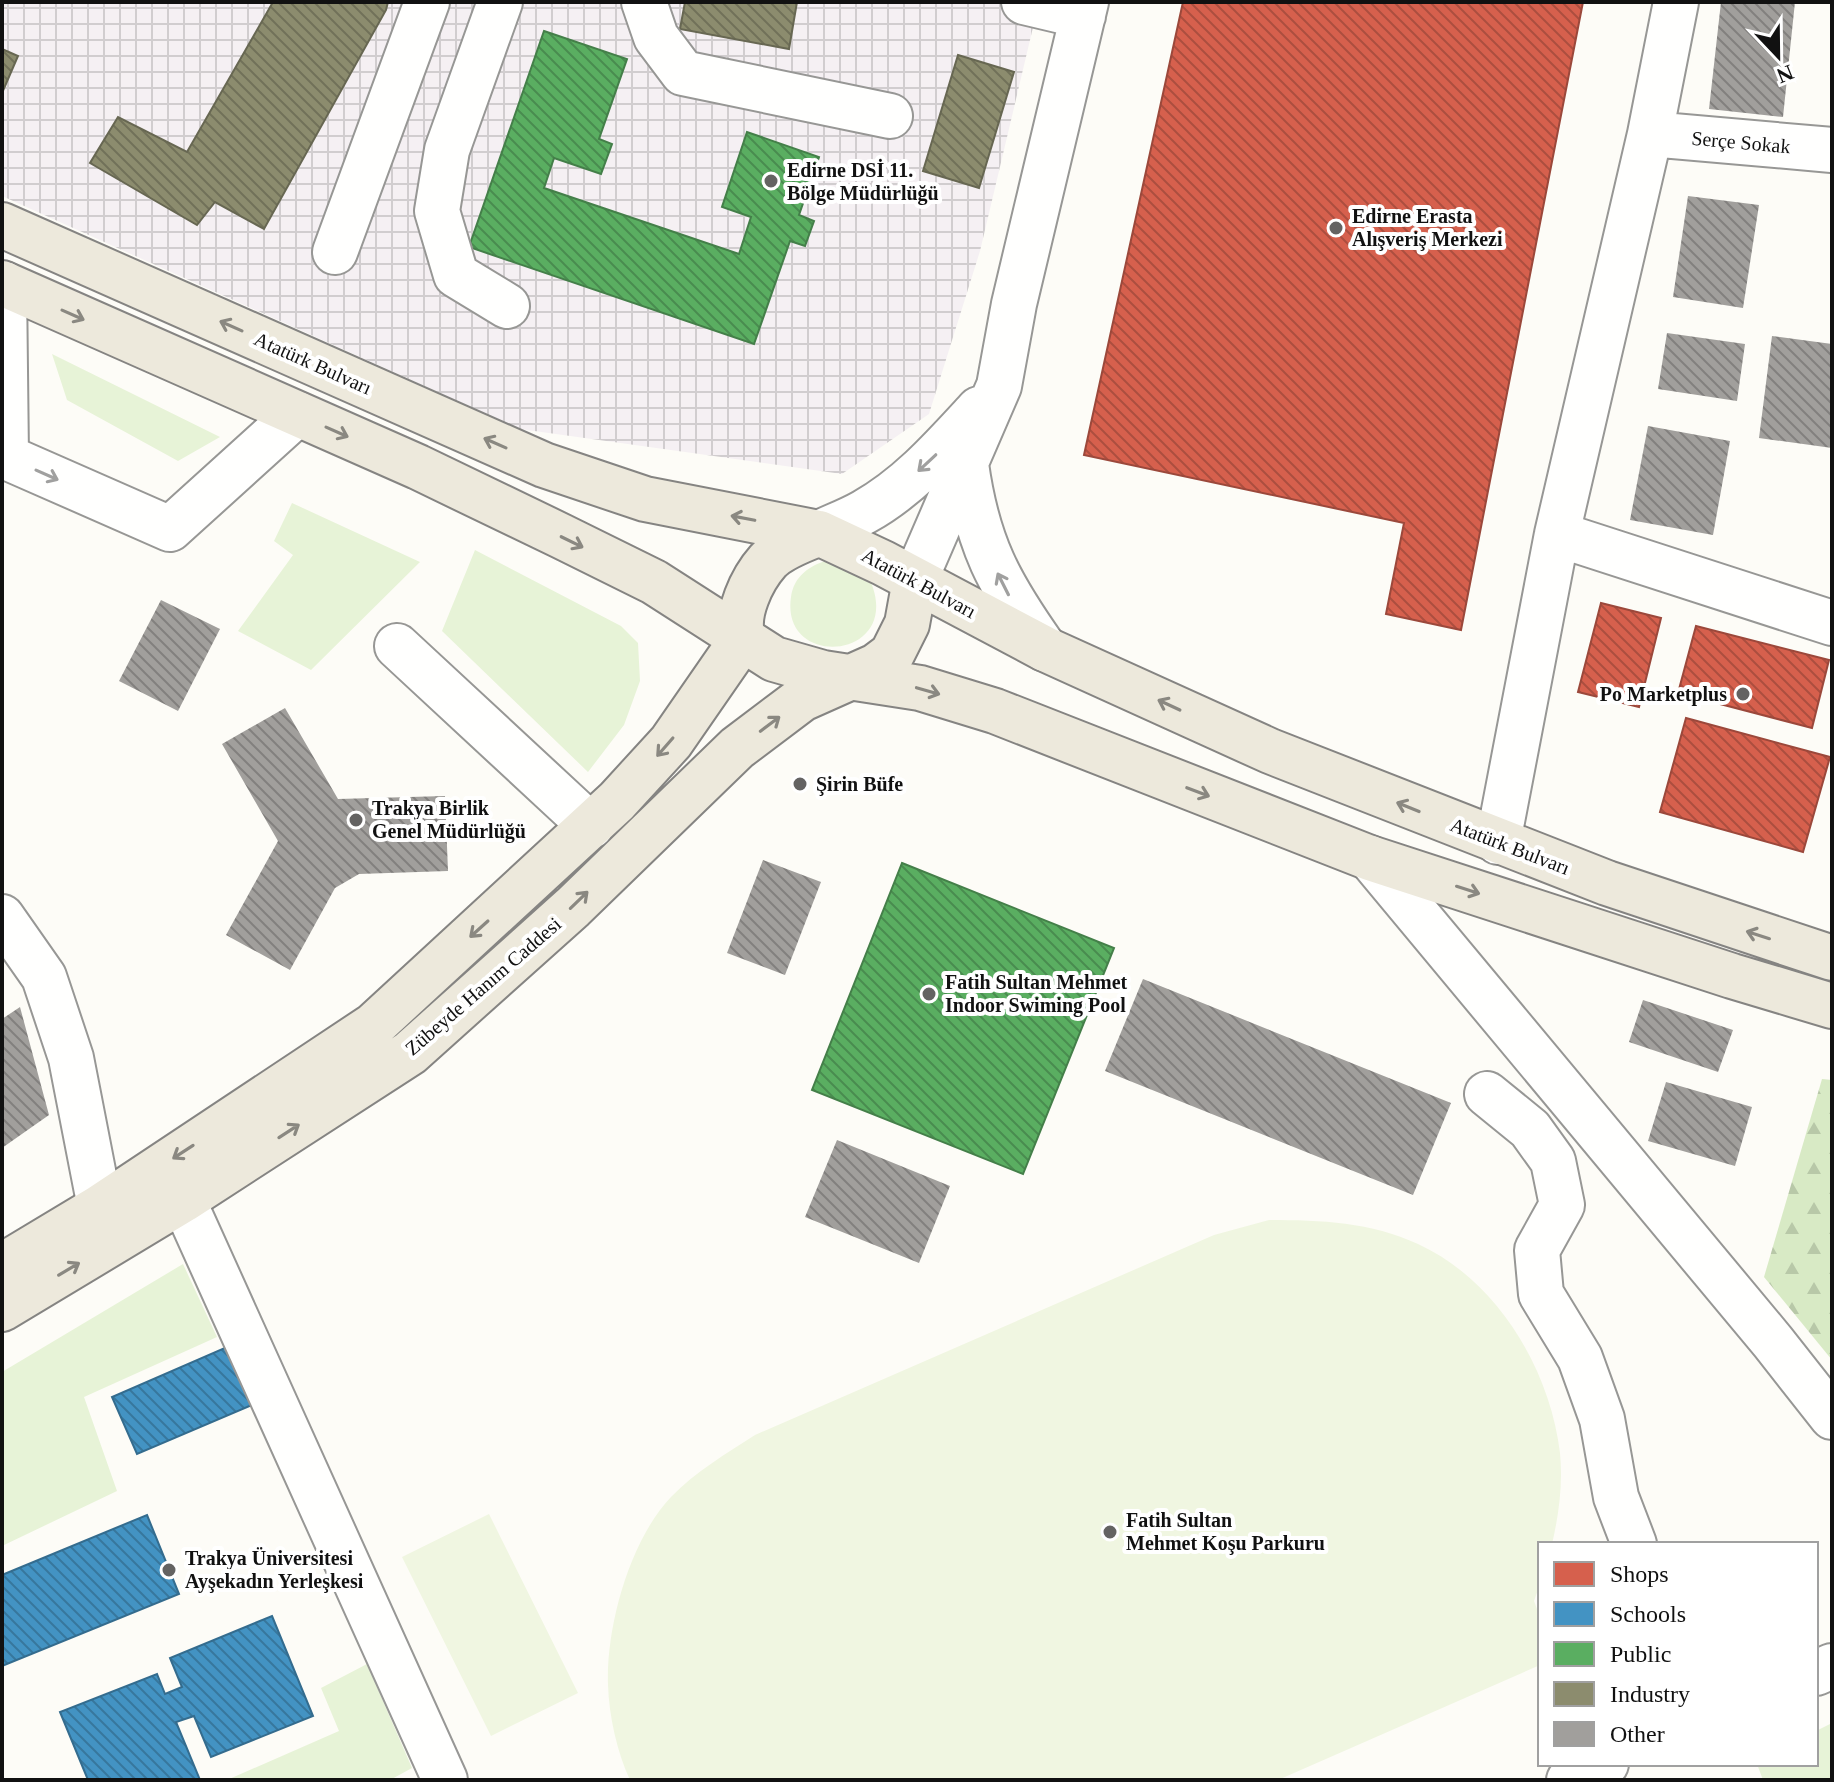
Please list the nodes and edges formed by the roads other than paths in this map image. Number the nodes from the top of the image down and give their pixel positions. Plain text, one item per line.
1 (427, 2) edge
2 (500, 2) edge
3 (644, 2) edge
4 (1024, 2) edge
5 (1676, 2) edge
6 (1084, 9) edge
7 (890, 116) dead end
8 (1650, 134) junction
9 (1832, 150) edge
10 (2, 225) edge
11 (335, 252) dead end
12 (3, 284) edge
13 (507, 306) dead end
14 (999, 386) junction
15 (297, 414) junction
16 (966, 464) junction
17 (819, 533) junction
18 (1557, 534) junction
19 (915, 580) junction
20 (1832, 623) edge
21 (743, 638) junction
22 (397, 646) dead end
23 (1045, 649) junction
24 (852, 676) junction
25 (591, 826) junction
26 (1498, 842) junction
27 (1370, 858) junction
28 (2, 917) edge
29 (1832, 958) edge
30 (1832, 1006) edge
31 (1487, 1094) dead end
32 (183, 1200) junction
33 (100, 1207) junction
34 (2, 1266) edge
35 (2, 1309) edge
36 (1832, 1417) edge
37 (1633, 1542) edge
38 (1601, 1766) edge
39 (445, 1780) edge
40 (1569, 1780) edge

1 - 11 street
2 - 13 street
3 - 7 street
4 - 6 street
5 - 8 street
6 - 14 street
8 - 9 street, Serçe Sokak
8 - 18 street
17 -> 10 main road, Atatürk Bulvarı
12 -> 15 main road
12 -> 15 street
14 - 16 street
14 -> 17 street
15 -> 21 main road
16 - 19 street
23 -> 16 street
17 - 19 main road, Atatürk Bulvarı
17 - 21 main road
18 - 20 street
18 - 26 street
19 - 23 main road, Atatürk Bulvarı
19 - 24 main road
21 - 24 main road
21 -> 25 main road
22 - 25 street
26 -> 23 main road, Atatürk Bulvarı
24 -> 27 main road
32 -> 24 main road, Zübeyde Hanım Caddesi
25 -> 33 main road
29 -> 26 main road, Atatürk Bulvarı
27 -> 30 main road
27 - 36 street
28 - 33 street
31 - 37 street
35 -> 32 main road, Zübeyde Hanım Caddesi
32 - 39 street
33 - 34 main road
38 - 40 street

